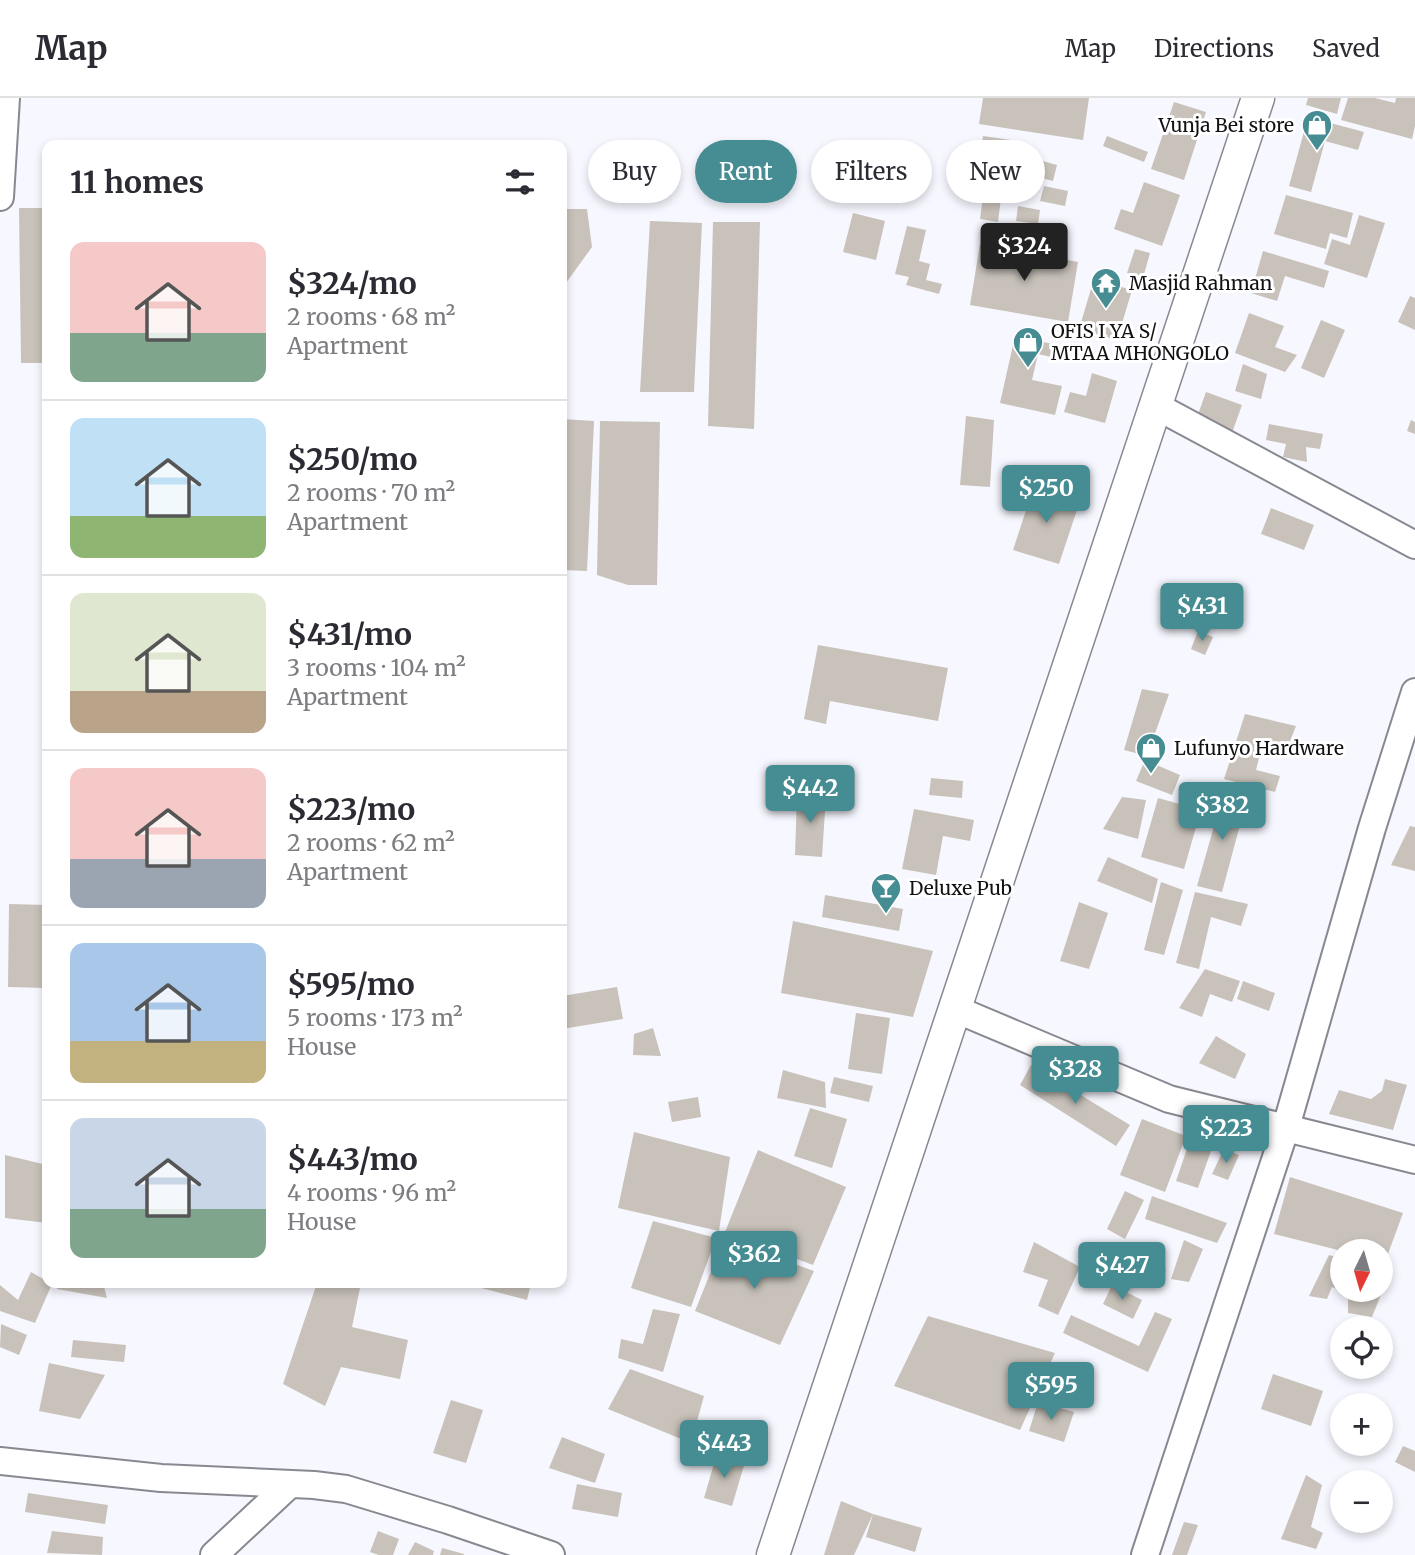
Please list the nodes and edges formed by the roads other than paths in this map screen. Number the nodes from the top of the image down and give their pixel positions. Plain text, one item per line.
1 (6, 98) edge
2 (1258, 98) edge
3 (0, 197) edge
4 (1156, 406) junction
5 (1415, 545) edge
6 (1415, 692) edge
7 (955, 1009) junction
8 (1286, 1127) junction
9 (1415, 1160) edge
10 (0, 1461) edge
11 (288, 1486) junction
12 (214, 1555) edge
13 (551, 1555) edge
14 (773, 1555) edge
15 (1145, 1555) edge

1 - 3 street
2 - 4 street
4 - 5 street
4 - 7 street
6 - 8 street
7 - 8 street
7 - 14 street
8 - 9 street
8 - 15 street
10 - 11 street
11 - 12 street
11 - 13 street

